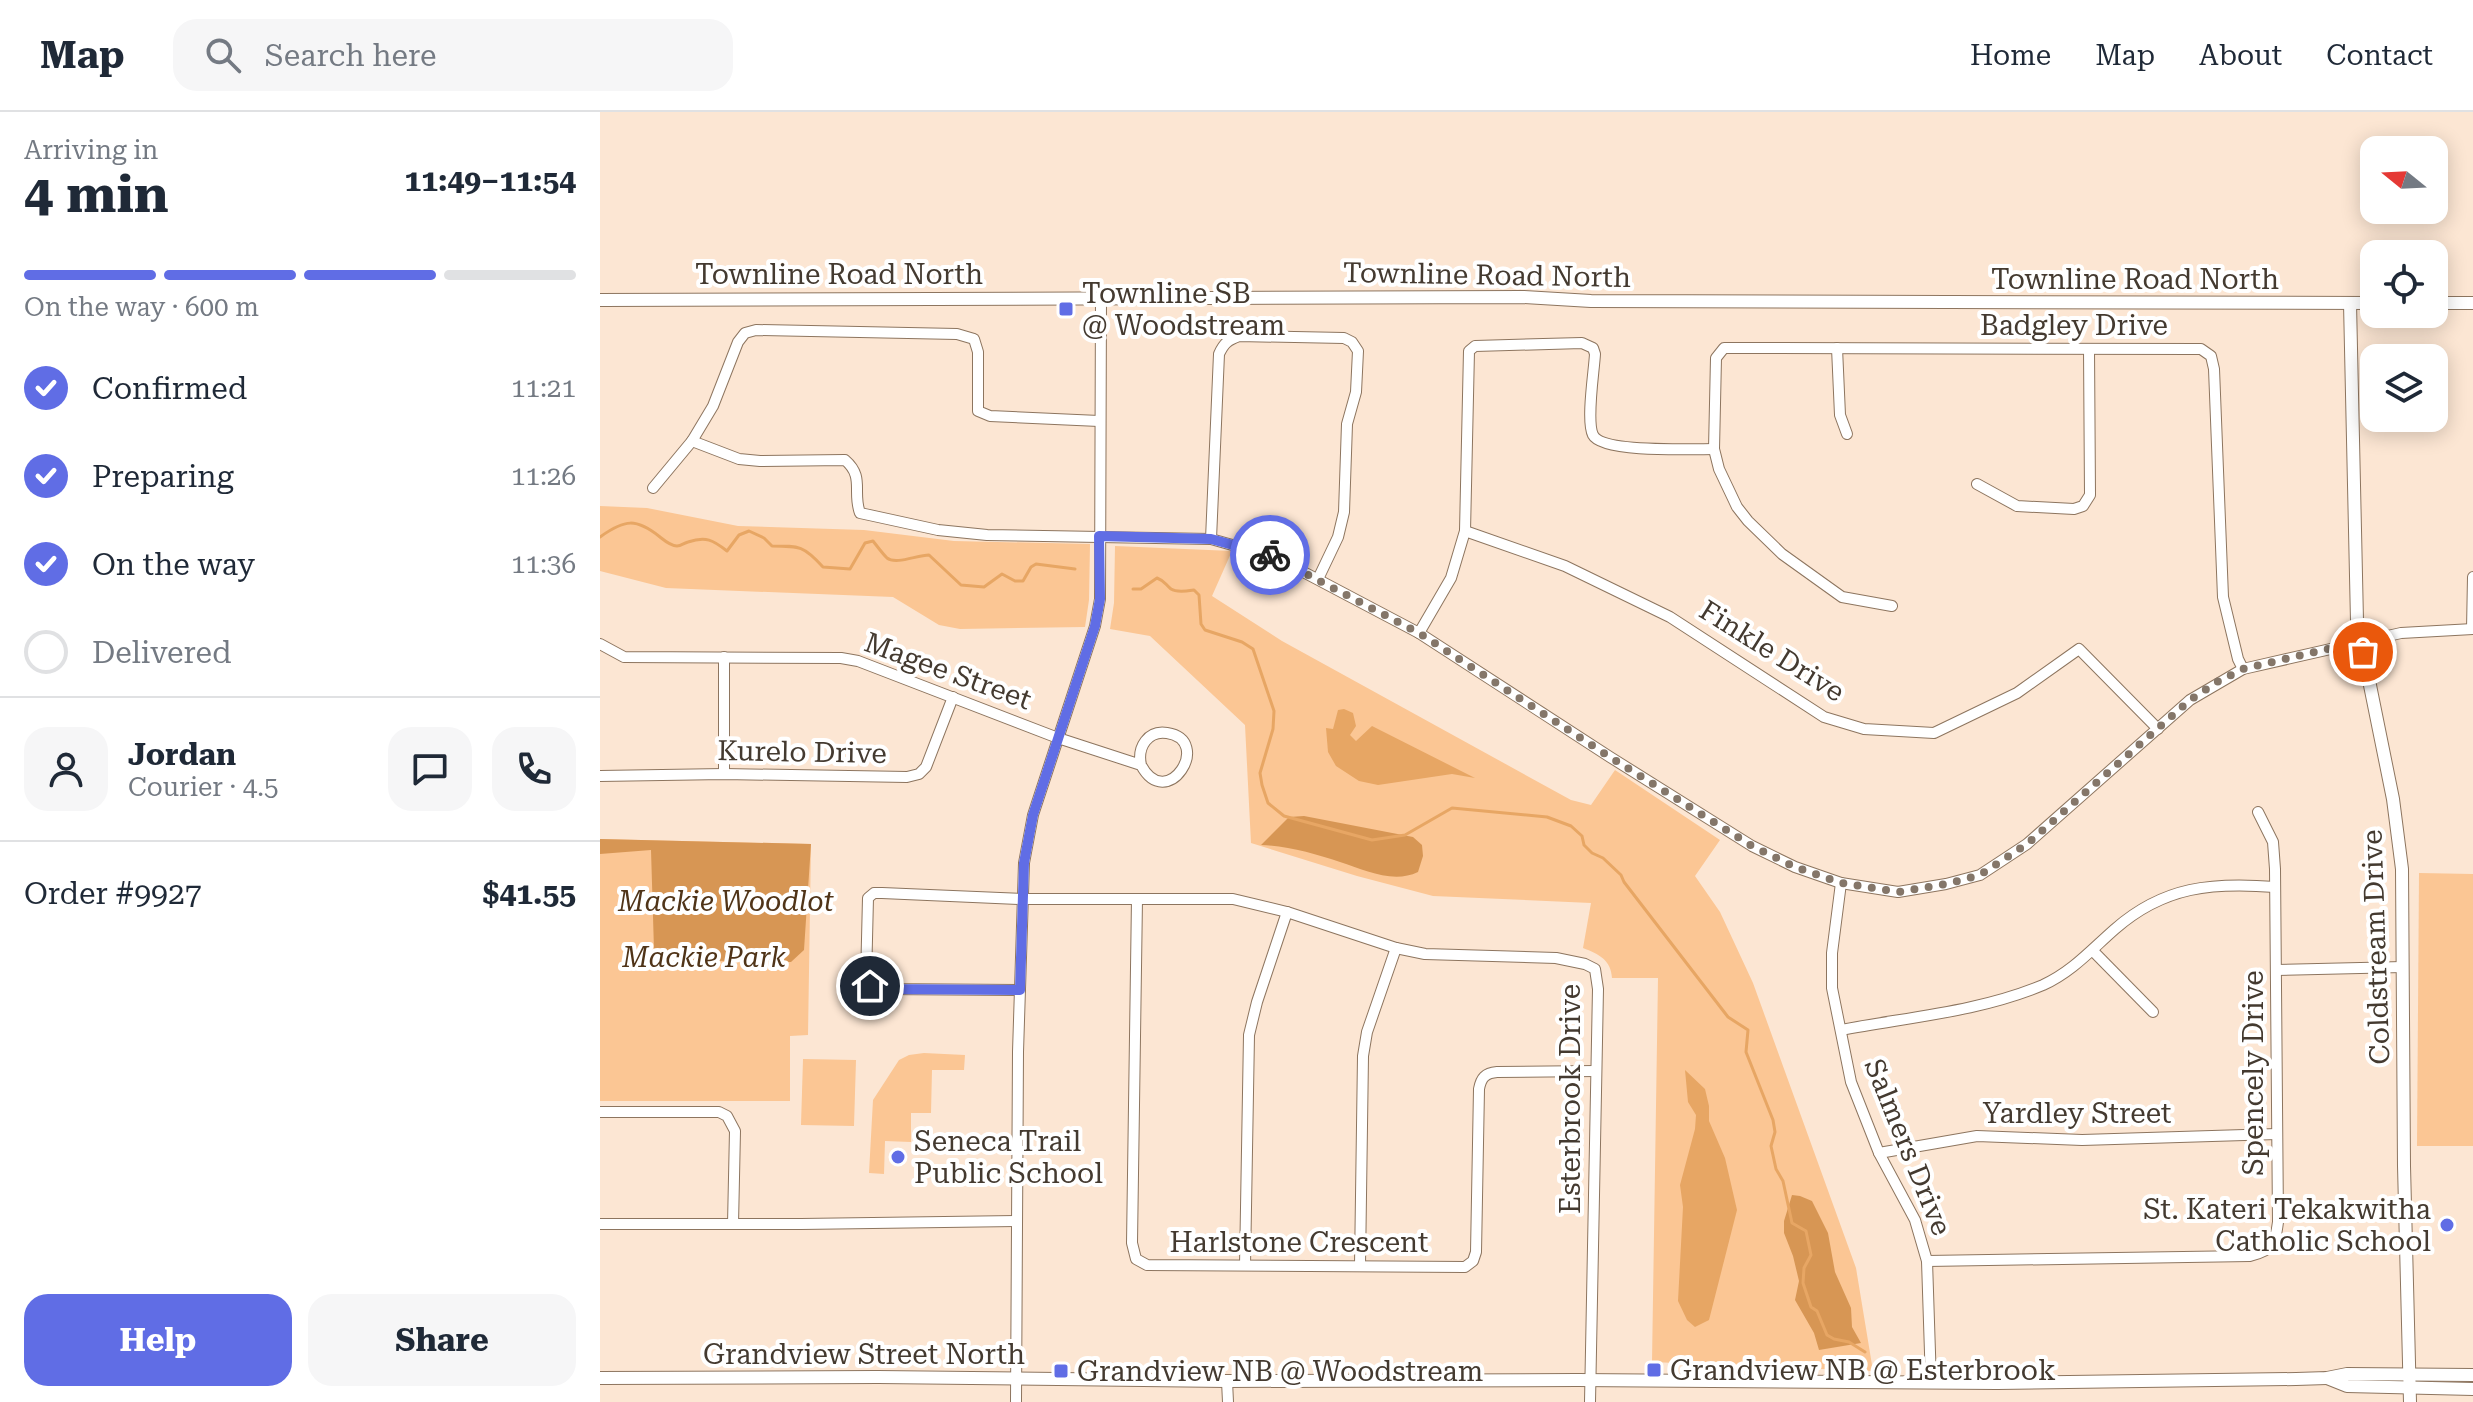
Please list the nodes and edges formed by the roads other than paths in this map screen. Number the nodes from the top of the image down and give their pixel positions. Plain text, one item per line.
1 (1101, 297) junction
2 (600, 300) edge
3 (2350, 303) junction
4 (2360, 303) edge
5 (2448, 303) edge
6 (2473, 303) edge
7 (1837, 348) junction
8 (2089, 349) junction
9 (1099, 421) junction
10 (1847, 434) dead end
11 (692, 441) junction
12 (1714, 449) junction
13 (1977, 484) dead end
14 (653, 488) dead end
15 (1465, 531) junction
16 (1099, 536) junction
17 (1211, 539) junction
18 (2473, 577) edge
19 (1318, 579) junction
20 (1892, 606) dead end
21 (2472, 629) edge
22 (1419, 633) junction
23 (2361, 641) junction
24 (600, 644) edge
25 (724, 657) junction
26 (2243, 669) junction
27 (953, 697) junction
28 (2158, 729) junction
29 (1058, 738) junction
30 (1141, 765) junction
31 (724, 774) junction
32 (600, 776) edge
33 (2258, 812) dead end
34 (1841, 883) junction
35 (2275, 887) junction
36 (1021, 899) junction
37 (1137, 899) junction
38 (1287, 912) junction
39 (1396, 948) junction
40 (2093, 951) junction
41 (2403, 967) junction
42 (2276, 970) junction
43 (1020, 990) junction
44 (2153, 1012) dead end
45 (1841, 1030) junction
46 (1596, 1071) junction
47 (600, 1112) edge
48 (2277, 1134) junction
49 (1879, 1153) junction
50 (1016, 1221) junction
51 (600, 1224) edge
52 (733, 1224) junction
53 (1927, 1261) junction
54 (1245, 1265) junction
55 (1360, 1265) junction
56 (2473, 1375) edge
57 (600, 1378) edge
58 (1016, 1379) junction
59 (1590, 1380) junction
60 (1227, 1381) junction
61 (2410, 1381) junction
62 (1931, 1383) junction
63 (2473, 1389) edge
64 (1016, 1402) edge
65 (1228, 1402) edge
66 (1590, 1402) edge
67 (2410, 1402) edge

1 - 2 street, Townline Road North
1 - 3 street, Townline Road North
1 - 9 street
3 - 4 street, Townline Road North
3 - 23 street, Coldstream Drive
5 - 6 street
7 - 8 street, Badgley Drive
7 - 10 street
7 - 12 street, Badgley Drive
8 - 13 street
8 - 26 street, Badgley Drive
9 - 11 street
9 - 16 street
11 - 14 street
11 - 16 street
12 - 15 street
12 - 20 street
15 - 22 street
15 - 28 street, Finkle Drive
16 - 17 street
16 - 29 street
17 - 19 street
17 - 19 street
18 - 21 street
19 - 22 street
21 - 23 street
22 - 34 street
23 - 26 street
23 - 41 street, Coldstream Drive
24 - 25 street, Magee Street
25 - 27 street, Magee Street
25 - 31 street
26 - 28 street
27 - 29 street, Magee Street
27 - 31 street, Kurelo Drive
28 - 34 street
29 - 30 street, Magee Street
29 - 36 street
30 - 30 street
31 - 32 street, Kurelo Drive
33 - 35 street, Spencely Drive
34 - 45 street, Salmers Drive
35 - 40 street
35 - 42 street, Spencely Drive
36 - 37 street, Esterbrook Drive
36 - 43 street
36 - 43 street, Esterbrook Drive
37 - 38 street, Esterbrook Drive
37 - 54 street, Harlstone Crescent
38 - 39 street, Esterbrook Drive
38 - 54 street
39 - 46 street, Esterbrook Drive
39 - 55 street
40 - 44 street
40 - 45 street
41 - 42 street
41 - 61 street, Coldstream Drive
42 - 48 street, Spencely Drive
43 - 50 street
45 - 49 street, Salmers Drive
46 - 55 street, Harlstone Crescent
46 - 59 street, Esterbrook Drive
47 - 52 street
48 - 49 street, Yardley Street
48 - 53 street, Spencely Drive
49 - 53 street, Salmers Drive
50 - 52 street
50 - 58 street
51 - 52 street
53 - 62 street, Salmers Drive
54 - 55 street, Harlstone Crescent
56 - 61 street, Grandview Street North
57 - 58 street, Grandview Street North
58 - 60 street, Grandview Street North
58 - 64 street
59 - 60 street, Grandview Street North
59 - 62 street, Grandview Street North
59 - 66 street, Esterbrook Drive
60 - 65 street
61 - 62 street, Grandview Street North
61 - 63 street, Grandview Street North
61 - 67 street, Coldstream Drive

